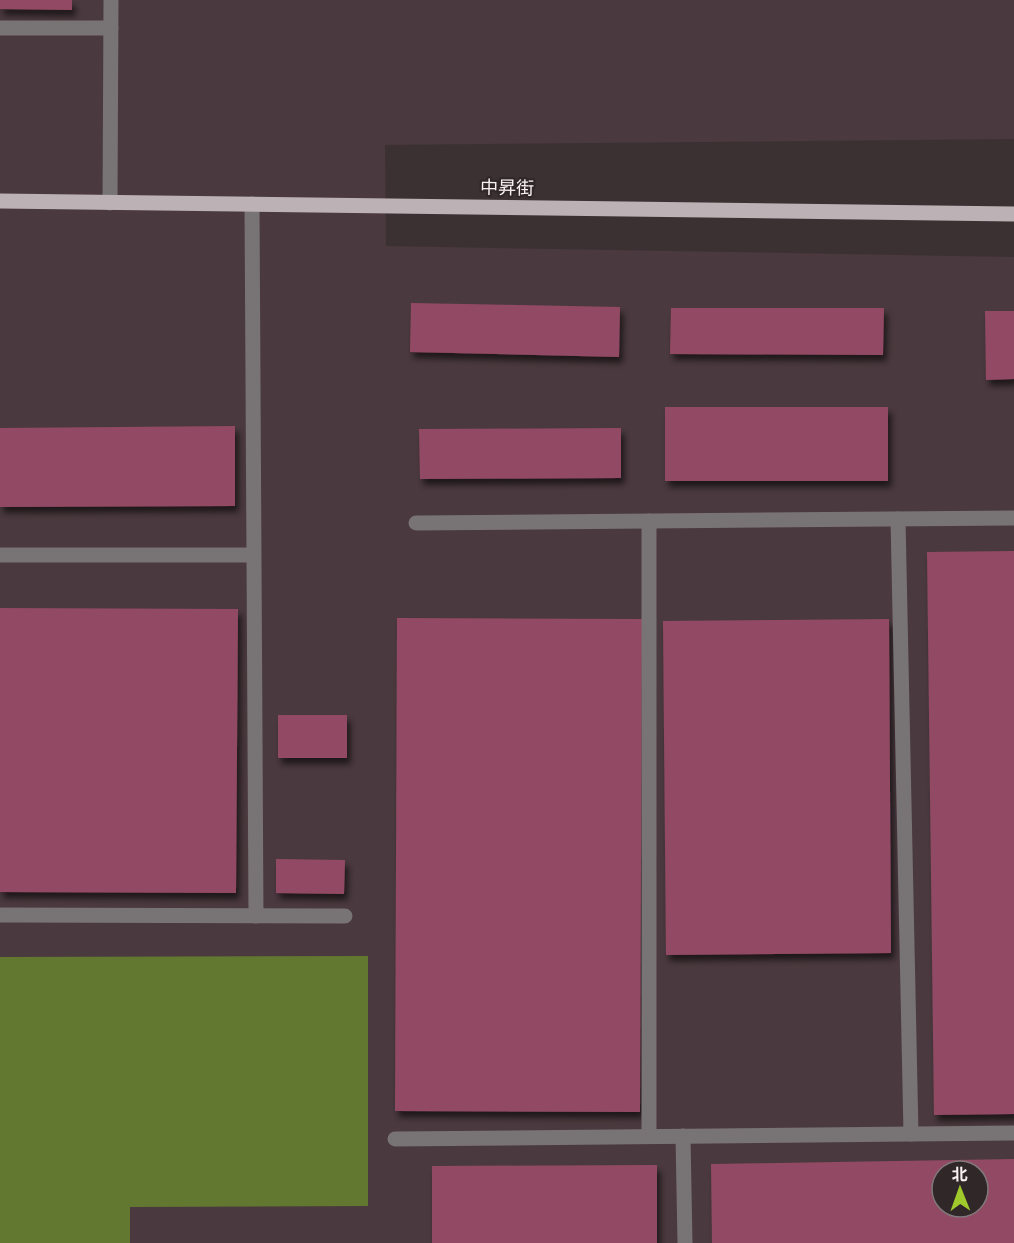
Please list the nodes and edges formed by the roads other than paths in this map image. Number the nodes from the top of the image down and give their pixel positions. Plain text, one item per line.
1 (111, 0) edge
2 (0, 28) edge
3 (111, 28) junction
4 (0, 201) edge
5 (110, 203) junction
6 (252, 204) junction
7 (1014, 214) edge
8 (1014, 518) edge
9 (898, 519) junction
10 (649, 521) junction
11 (416, 523) dead end
12 (0, 555) edge
13 (254, 555) junction
14 (0, 915) edge
15 (256, 916) junction
16 (345, 916) dead end
17 (1014, 1133) edge
18 (911, 1134) junction
19 (649, 1136) junction
20 (683, 1136) junction
21 (395, 1139) dead end
22 (685, 1243) edge

1 - 3 lane
2 - 3 lane
3 - 5 lane
4 - 5 main road, 中昇街
5 - 6 main road, 中昇街
6 - 7 main road, 中昇街
6 - 13 lane
8 - 9 lane
9 - 10 lane
9 - 18 lane
10 - 11 lane
10 - 19 lane
12 - 13 lane
13 - 15 lane
14 - 15 lane
15 - 16 lane
17 - 18 lane
18 - 20 lane
19 - 20 lane
19 - 21 lane
20 - 22 lane

